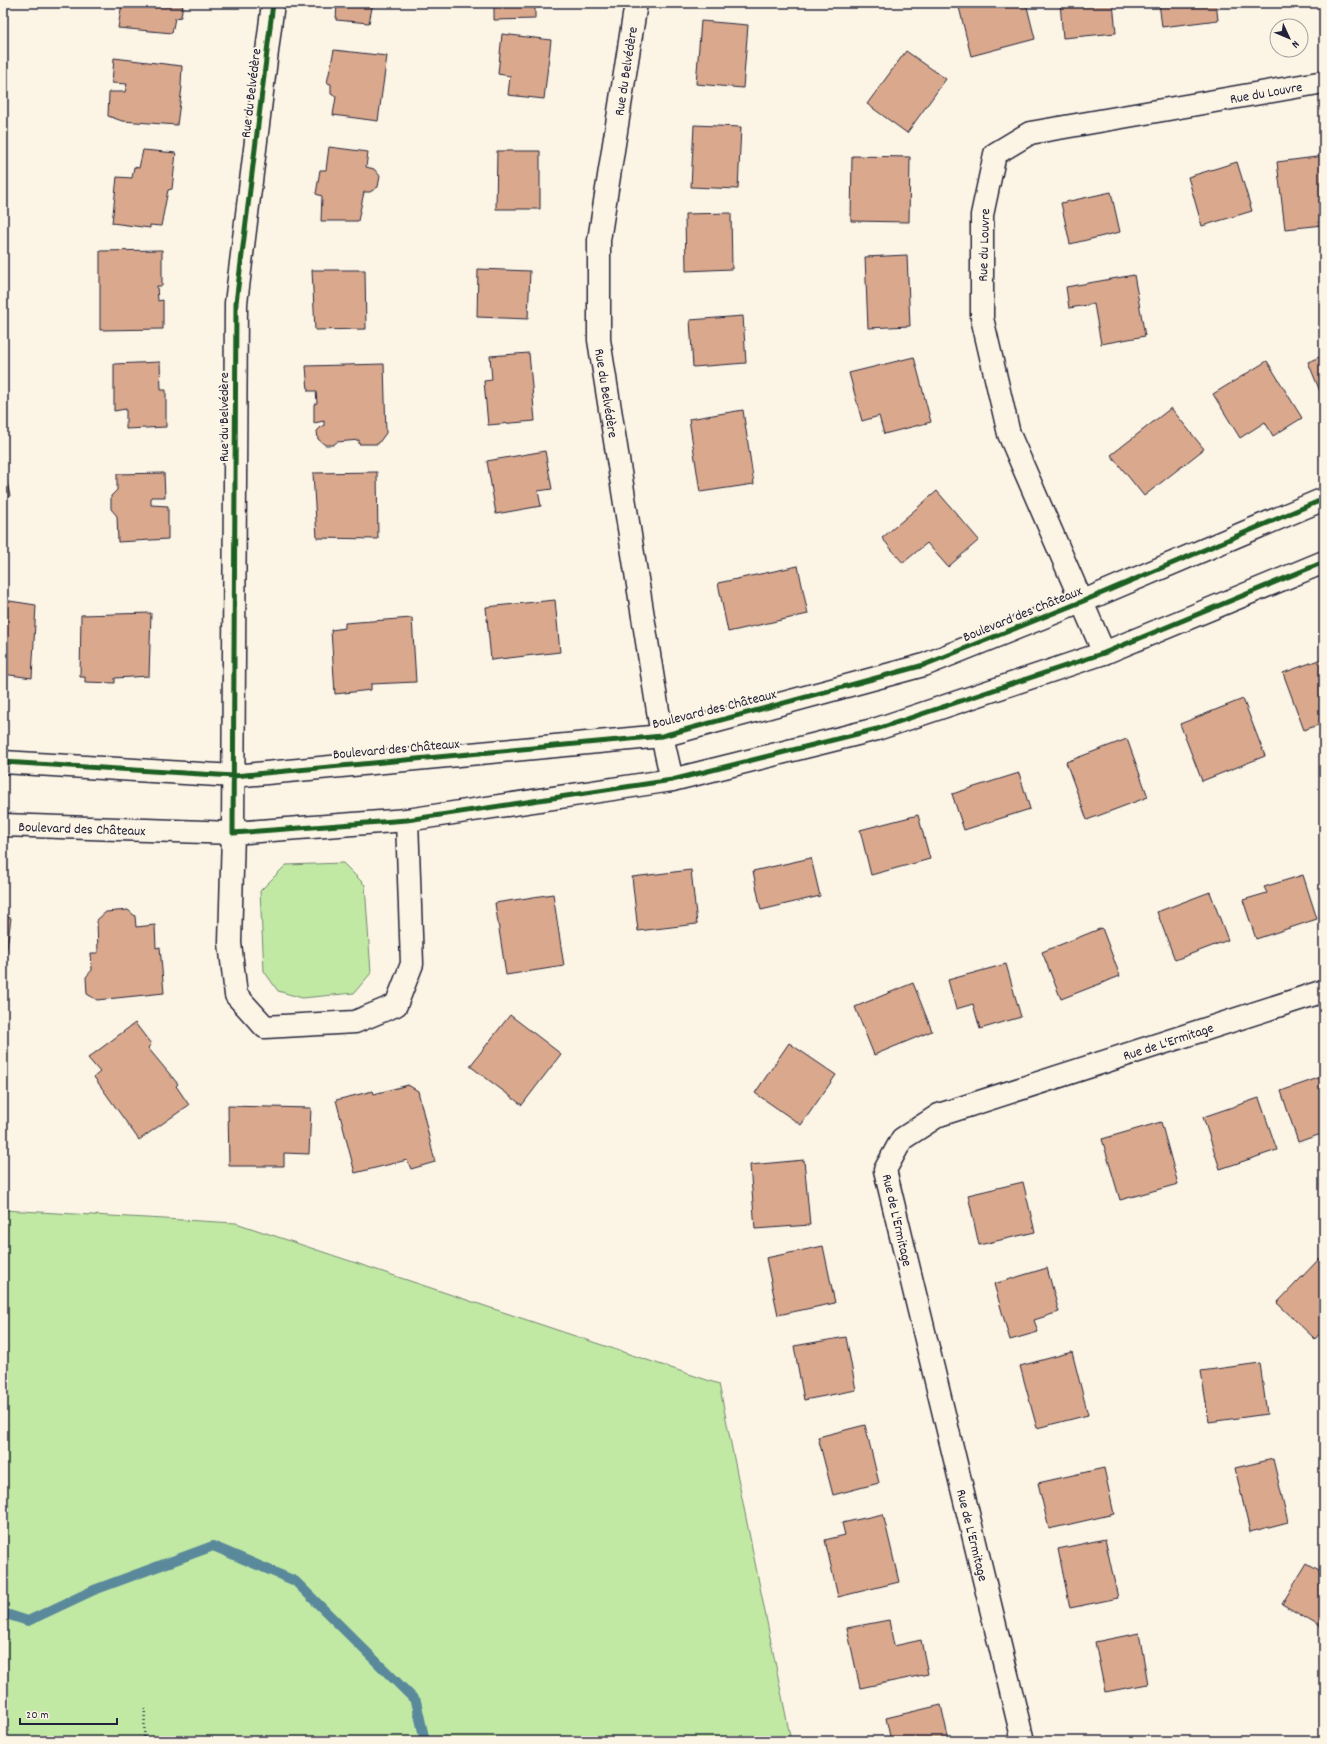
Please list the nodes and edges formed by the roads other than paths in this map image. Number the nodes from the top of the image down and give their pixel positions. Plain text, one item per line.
1 (273, 3) edge
2 (636, 3) edge
3 (1324, 82) edge
4 (1324, 499) edge
5 (1324, 562) edge
6 (1081, 602) junction
7 (1104, 653) junction
8 (662, 736) junction
9 (3, 762) edge
10 (234, 776) junction
11 (672, 780) junction
12 (407, 820) junction
13 (3, 825) edge
14 (233, 833) junction
15 (1324, 991) edge
16 (1023, 1741) edge

1 - 10 street, Rue du Belvédère
2 - 8 street, Rue du Belvédère
3 - 6 street, Rue du Louvre
4 - 6 street, Boulevard des Châteaux
5 - 7 street, Boulevard des Châteaux
6 - 7 street, Rue du Louvre
6 - 8 street, Boulevard des Châteaux
7 - 11 street, Boulevard des Châteaux
8 - 10 street, Boulevard des Châteaux
8 - 11 street, Rue du Belvédère
9 - 10 street, Boulevard des Châteaux
10 - 14 street, Rue du Belvédère
11 - 12 street, Boulevard des Châteaux
12 - 14 street, Boulevard des Châteaux
12 - 14 street
13 - 14 street, Boulevard des Châteaux
15 - 16 street, Rue de L'Ermitage

